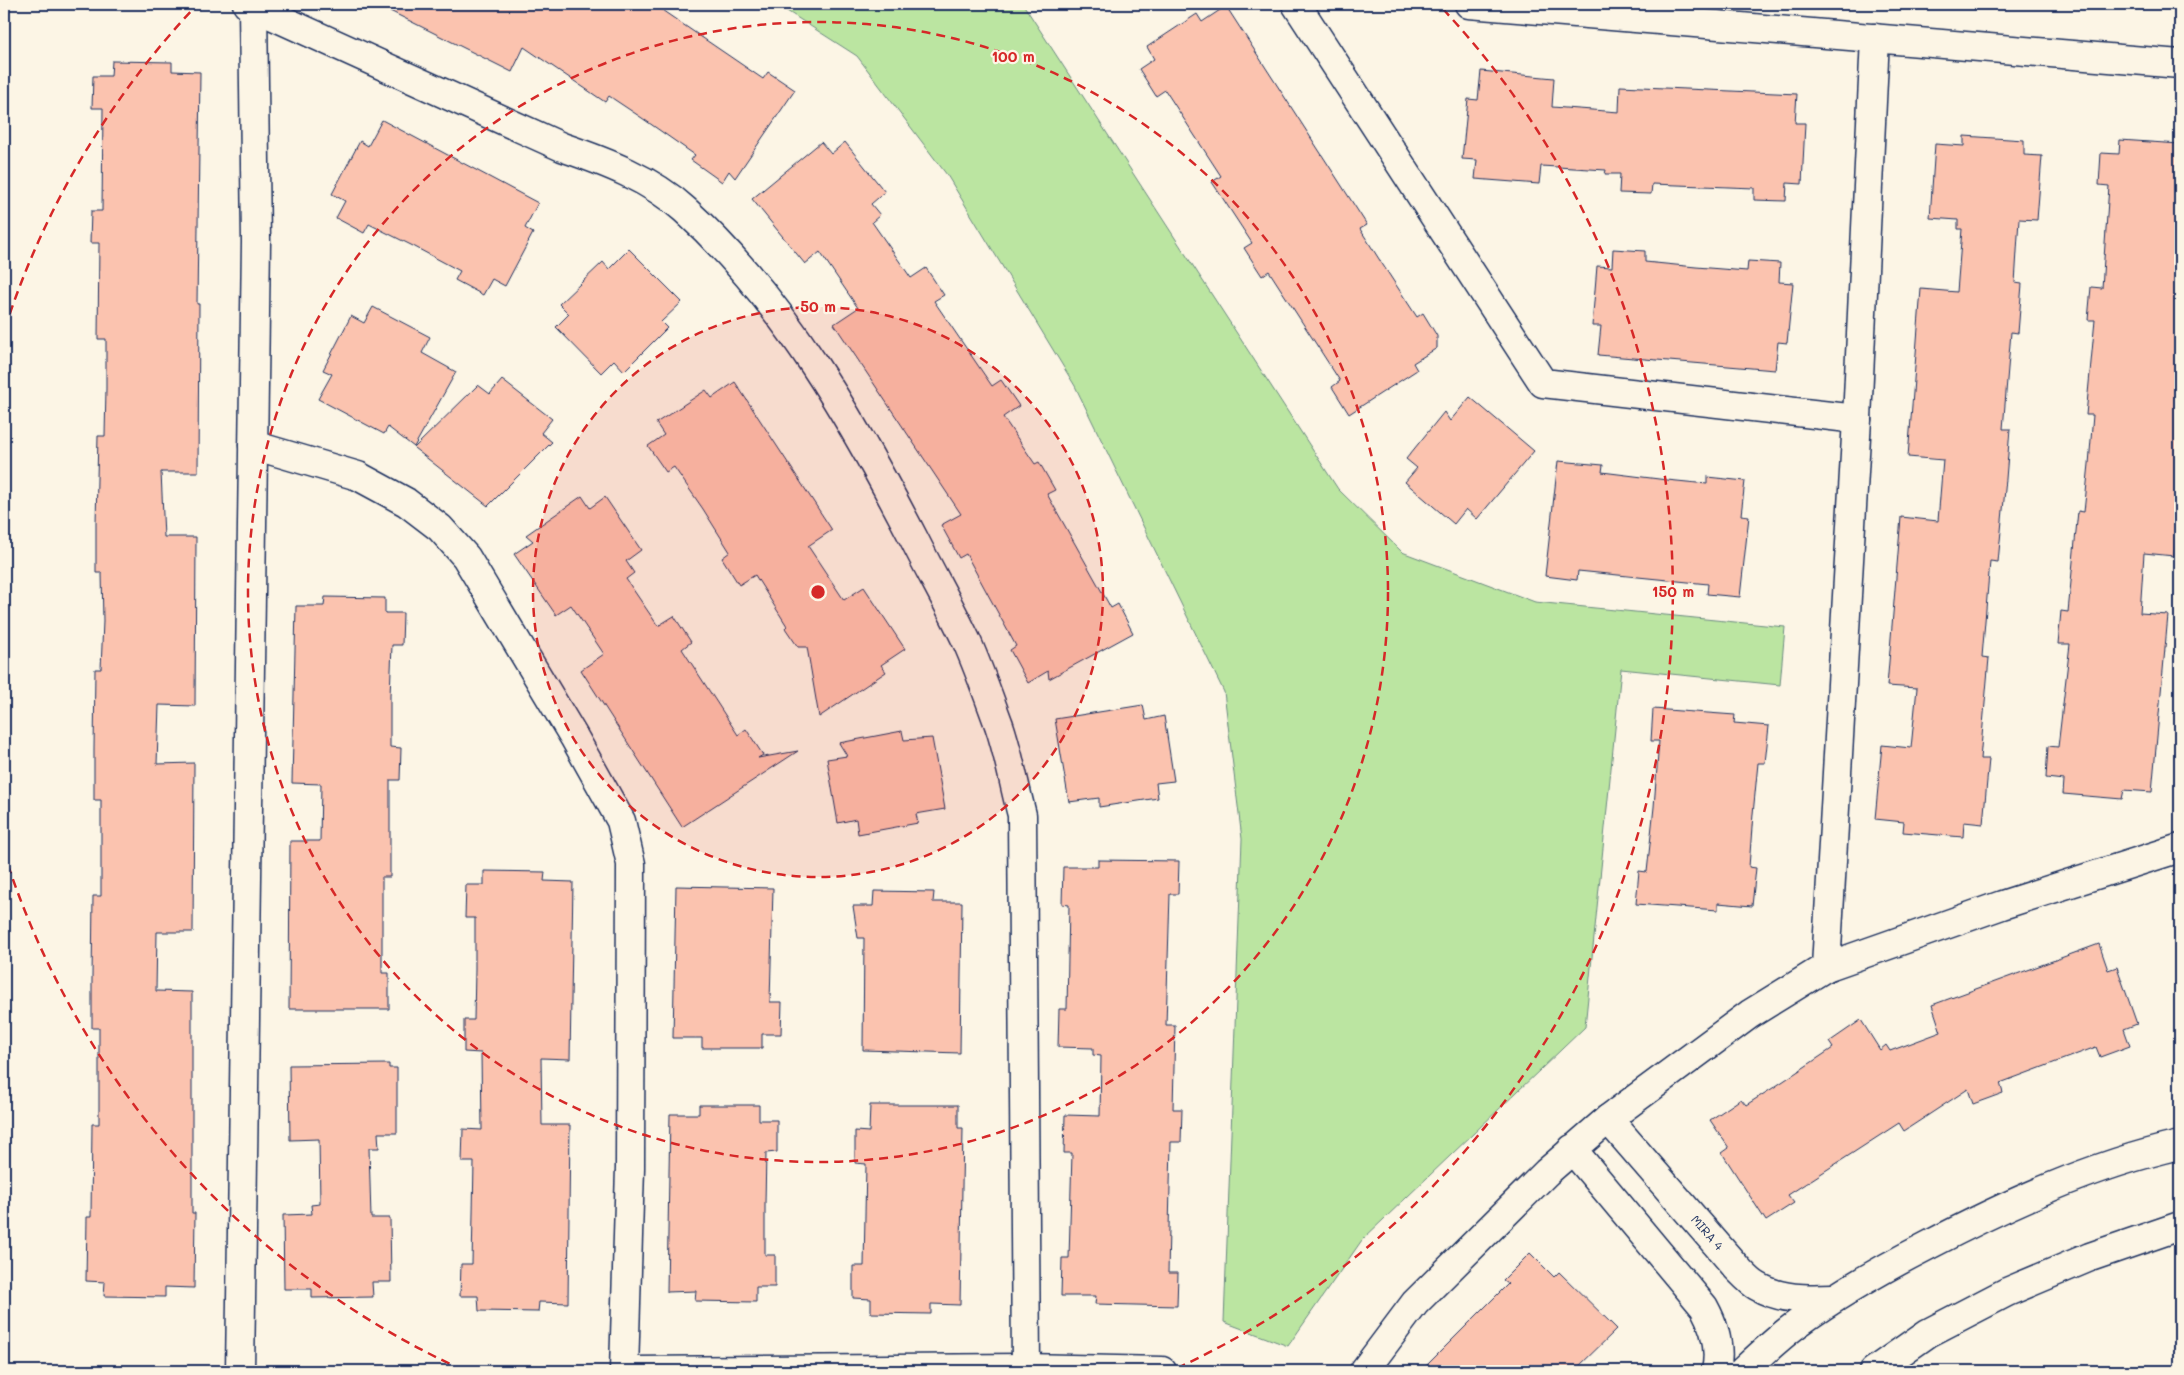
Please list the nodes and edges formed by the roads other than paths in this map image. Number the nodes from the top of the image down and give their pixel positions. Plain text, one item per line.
1 (1296, 4) edge
2 (1469, 4) edge
3 (250, 5) edge
4 (1875, 38) junction
5 (2180, 64) edge
6 (1857, 419) junction
7 (253, 445) junction
8 (2180, 848) edge
9 (1826, 968) junction
10 (1608, 1119) junction
11 (2180, 1145) edge
12 (1572, 1149) junction
13 (2180, 1226) edge
14 (1833, 1298) junction
15 (1902, 1360) edge
16 (1026, 1368) junction
17 (240, 1371) edge
18 (624, 1371) edge
19 (630, 1371) edge
20 (1162, 1371) edge
21 (1364, 1371) edge
22 (1716, 1371) edge
23 (1743, 1371) edge
24 (1874, 1371) edge

1 - 6 street
2 - 4 street
3 - 7 street
3 - 16 street
4 - 5 street
4 - 6 street
6 - 9 street
7 - 17 street
7 - 18 street
8 - 9 street
9 - 10 street
10 - 12 street
10 - 14 street, MIRA 4
11 - 14 street
12 - 21 street
12 - 22 street
13 - 15 street
14 - 23 street
15 - 24 street
16 - 19 street
16 - 20 street

